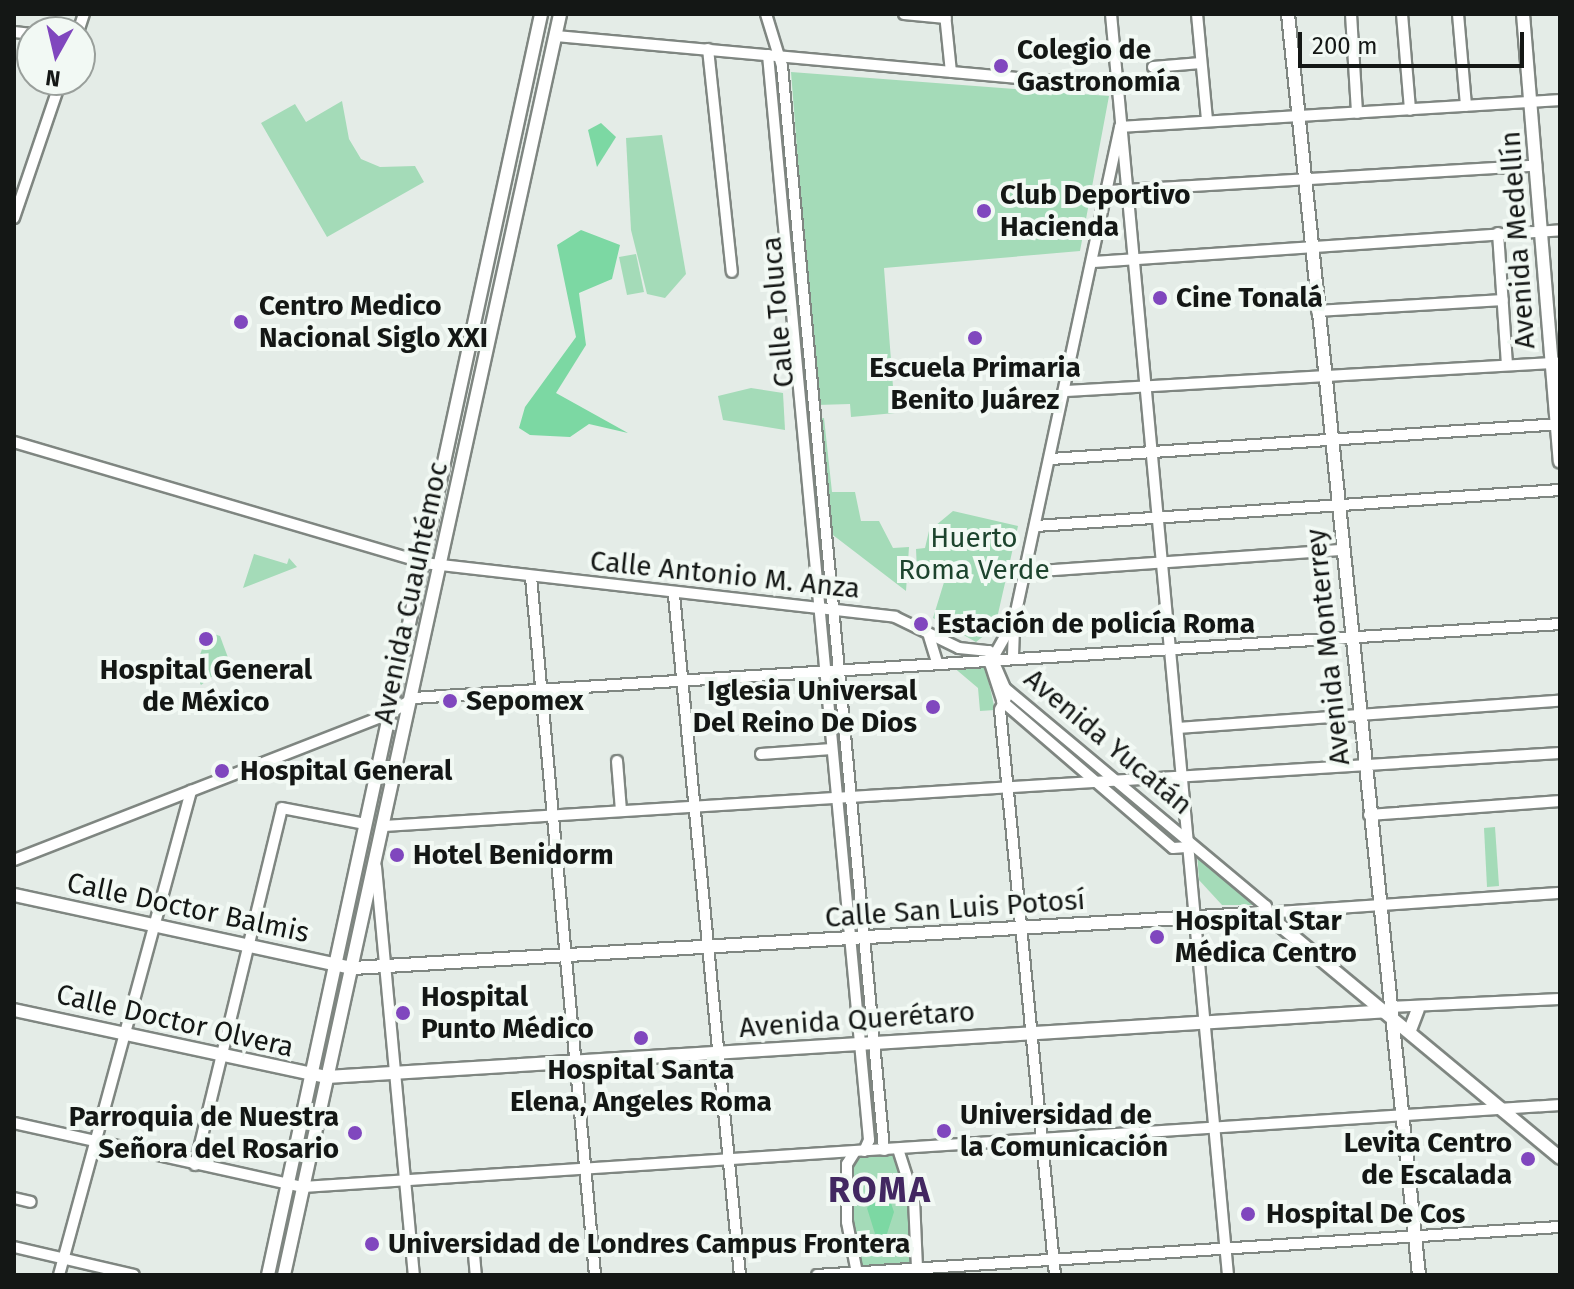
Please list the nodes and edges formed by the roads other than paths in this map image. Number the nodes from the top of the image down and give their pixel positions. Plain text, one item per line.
1 (541, 14) edge
2 (560, 14) edge
3 (766, 14) edge
4 (904, 14) edge
5 (1111, 14) edge
6 (1197, 14) edge
7 (1288, 14) edge
8 (1351, 14) edge
9 (1402, 14) edge
10 (1458, 14) edge
11 (1523, 14) edge
12 (945, 16) edge
13 (556, 36) junction
14 (708, 49) junction
15 (772, 55) junction
16 (1201, 63) junction
17 (1153, 67) dead end
18 (951, 72) junction
19 (1116, 87) junction
20 (56, 96) edge
21 (1560, 100) edge
22 (1531, 101) junction
23 (1466, 106) junction
24 (1410, 110) junction
25 (1357, 113) junction
26 (1299, 117) junction
27 (1207, 120) junction
28 (1120, 127) junction
29 (1536, 166) junction
30 (1303, 181) junction
31 (1109, 191) junction
32 (1131, 192) junction
33 (14, 218) edge
34 (1560, 230) edge
35 (1541, 231) junction
36 (1498, 233) junction
37 (1311, 247) junction
38 (1132, 258) junction
39 (1095, 262) junction
40 (732, 272) dead end
41 (1503, 300) junction
42 (1317, 311) junction
43 (1556, 363) edge
44 (1507, 365) junction
45 (1324, 376) junction
46 (1144, 386) junction
47 (1067, 391) junction
48 (1559, 424) edge
49 (1331, 441) junction
50 (14, 442) edge
51 (1151, 453) junction
52 (1051, 459) junction
53 (1560, 461) edge
54 (1560, 490) edge
55 (1337, 503) junction
56 (1158, 518) junction
57 (1036, 526) junction
58 (1342, 550) junction
59 (424, 563) junction
60 (1162, 564) junction
61 (441, 566) junction
62 (1027, 572) junction
63 (531, 577) junction
64 (674, 595) junction
65 (824, 609) junction
66 (1014, 621) junction
67 (1560, 624) edge
68 (924, 630) junction
69 (1351, 637) junction
70 (1171, 647) junction
71 (1013, 656) junction
72 (992, 658) junction
73 (937, 663) junction
74 (830, 671) junction
75 (684, 677) junction
76 (539, 687) junction
77 (1006, 696) junction
78 (413, 698) junction
79 (1560, 701) edge
80 (1359, 712) junction
81 (391, 713) junction
82 (1179, 728) junction
83 (832, 749) junction
84 (1560, 753) edge
85 (761, 754) dead end
86 (617, 761) dead end
87 (1364, 765) junction
88 (1183, 777) junction
89 (1116, 780) junction
90 (1098, 782) junction
91 (1008, 786) junction
92 (191, 791) junction
93 (841, 796) junction
94 (1560, 801) edge
95 (697, 805) junction
96 (621, 811) junction
97 (1369, 815) junction
98 (550, 817) junction
99 (365, 824) junction
100 (384, 826) junction
101 (1189, 844) junction
102 (14, 860) edge
103 (376, 867) junction
104 (1560, 893) edge
105 (14, 895) edge
106 (1378, 905) junction
107 (1265, 913) junction
108 (1196, 917) junction
109 (155, 926) junction
110 (1021, 928) junction
111 (855, 939) junction
112 (248, 947) junction
113 (709, 948) junction
114 (563, 957) junction
115 (335, 964) junction
116 (353, 968) junction
117 (386, 968) junction
118 (1386, 980) junction
119 (1367, 993) junction
120 (1560, 999) edge
121 (1389, 1009) junction
122 (1418, 1009) junction
123 (14, 1010) edge
124 (1206, 1022) junction
125 (1410, 1030) junction
126 (1031, 1033) junction
127 (125, 1035) junction
128 (865, 1043) junction
129 (719, 1053) junction
130 (221, 1056) junction
131 (573, 1062) junction
132 (394, 1073) junction
133 (311, 1076) junction
134 (327, 1077) junction
135 (1560, 1105) edge
136 (1502, 1109) junction
137 (1403, 1115) junction
138 (14, 1123) edge
139 (1218, 1128) junction
140 (1042, 1139) junction
141 (96, 1142) junction
142 (898, 1149) junction
143 (884, 1150) junction
144 (859, 1152) junction
145 (1560, 1158) edge
146 (731, 1160) junction
147 (195, 1165) junction
148 (584, 1169) junction
149 (405, 1181) junction
150 (287, 1186) junction
151 (303, 1187) junction
152 (14, 1198) edge
153 (31, 1202) dead end
154 (1560, 1227) edge
155 (1416, 1235) junction
156 (473, 1243) dead end
157 (14, 1247) edge
158 (1225, 1247) junction
159 (64, 1259) junction
160 (1053, 1259) junction
161 (917, 1269) junction
162 (857, 1273) junction
163 (878, 1273) edge
164 (894, 1273) edge
165 (59, 1275) edge
166 (134, 1275) edge
167 (268, 1275) edge
168 (284, 1275) edge
169 (414, 1275) edge
170 (476, 1275) edge
171 (595, 1275) edge
172 (740, 1275) edge
173 (817, 1275) edge
174 (1055, 1275) edge
175 (1228, 1275) edge
176 (1419, 1275) edge

1 - 59 main road, Avenida Cuauhtémoc
2 - 13 main road, Avenida Cuauhtémoc
3 - 15 street, Calle Toluca
4 - 12 street
5 - 19 street
6 - 16 street
7 - 26 main road, Avenida Monterrey
8 - 25 street
9 - 24 street
10 - 23 street
11 - 22 main road, Avenida Medellín
12 - 18 street
13 - 14 street
13 - 61 main road, Avenida Cuauhtémoc
14 - 15 street
14 - 40 street
15 - 18 street
15 - 65 street, Calle Toluca
16 - 17 street
16 - 27 street
18 - 19 street
19 - 28 street
20 - 33 street
21 - 22 street
22 - 23 street
22 - 29 main road, Avenida Medellín
23 - 24 street
24 - 25 street
25 - 26 street
26 - 27 street
26 - 30 main road, Avenida Monterrey
27 - 28 street
28 - 31 street
28 - 32 street
29 - 30 street
29 - 35 main road, Avenida Medellín
30 - 32 street
30 - 37 main road, Avenida Monterrey
31 - 32 street
31 - 39 street
32 - 38 street
34 - 35 street
35 - 36 street
35 - 43 main road, Avenida Medellín
36 - 37 street
36 - 41 street
37 - 38 street
37 - 42 main road, Avenida Monterrey
38 - 39 street
38 - 46 street
39 - 47 street
41 - 42 street
41 - 44 street
42 - 45 main road, Avenida Monterrey
43 - 44 street
43 - 48 main road, Avenida Medellín
44 - 45 street
45 - 46 street
45 - 49 main road, Avenida Monterrey
46 - 47 street
46 - 51 street
47 - 52 street
48 - 49 street
48 - 53 main road, Avenida Medellín
49 - 51 street
49 - 55 main road, Avenida Monterrey
50 - 59 street, Calle Antonio M. Anza
51 - 52 street
51 - 56 street
52 - 57 street
54 - 55 street
55 - 56 street
55 - 58 main road, Avenida Monterrey
56 - 57 street
56 - 60 street
57 - 62 street
58 - 60 street
58 - 69 main road, Avenida Monterrey
59 - 61 street, Calle Antonio M. Anza
59 - 81 main road, Avenida Cuauhtémoc
60 - 62 street
60 - 70 street
61 - 63 street, Calle Antonio M. Anza
61 - 78 main road, Avenida Cuauhtémoc
62 - 66 street
63 - 64 street, Calle Antonio M. Anza
63 - 76 street
64 - 65 street, Calle Antonio M. Anza
64 - 75 street
65 - 68 street, Calle Antonio M. Anza
65 - 74 street, Calle Toluca
66 - 71 street
66 - 72 street
67 - 69 street
68 - 72 street, Calle Antonio M. Anza
68 - 73 street
69 - 70 street
69 - 80 main road, Avenida Monterrey
70 - 71 street
70 - 82 street
71 - 72 street
72 - 73 street
72 - 77 street, Avenida Yucatán
73 - 74 street
74 - 75 street
74 - 83 street
74 - 93 street
75 - 76 street
75 - 95 street
76 - 78 street
76 - 98 street
77 - 89 street, Avenida Yucatán
77 - 90 street, Avenida Yucatán
77 - 91 street
78 - 81 street
78 - 100 main road, Avenida Cuauhtémoc
79 - 80 street
80 - 82 street
80 - 87 main road, Avenida Monterrey
81 - 92 street
81 - 99 main road, Avenida Cuauhtémoc
82 - 88 street
83 - 85 street
83 - 93 street
84 - 87 street
86 - 96 street
87 - 88 street
87 - 97 main road, Avenida Monterrey
88 - 89 street
88 - 101 street
89 - 90 street
89 - 101 street, Avenida Yucatán
90 - 91 street
90 - 101 street, Avenida Yucatán
91 - 93 street
91 - 110 street
92 - 102 street
92 - 109 street
93 - 95 street
93 - 111 street
94 - 97 street
95 - 96 street
95 - 113 street
96 - 98 street
97 - 106 main road, Avenida Monterrey
98 - 100 street
98 - 114 street
99 - 112 street
99 - 115 main road, Avenida Cuauhtémoc
100 - 103 main road, Avenida Cuauhtémoc
101 - 107 street, Avenida Yucatán
101 - 108 street
103 - 116 main road, Avenida Cuauhtémoc
103 - 117 street
104 - 106 street, Calle San Luis Potosí
105 - 109 main road, Calle Doctor Balmis
106 - 107 street, Calle San Luis Potosí
106 - 118 main road, Avenida Monterrey
107 - 108 main road, Calle San Luis Potosí
107 - 119 main road, Avenida Yucatán
108 - 110 main road, Calle San Luis Potosí
108 - 124 street
109 - 112 main road, Calle Doctor Balmis
109 - 127 street
110 - 111 main road, Calle San Luis Potosí
110 - 126 street
111 - 113 main road, Calle San Luis Potosí
111 - 128 street
112 - 115 main road, Calle Doctor Balmis
112 - 130 street
113 - 114 main road, Calle San Luis Potosí
113 - 129 street
114 - 117 main road, Calle San Luis Potosí
114 - 131 street
115 - 116 main road, Calle Doctor Balmis
115 - 133 main road, Avenida Cuauhtémoc
116 - 117 main road, Calle San Luis Potosí
116 - 134 main road, Avenida Cuauhtémoc
117 - 132 street
118 - 119 main road
118 - 121 main road, Avenida Monterrey
119 - 121 main road, Avenida Yucatán
120 - 122 street, Avenida Querétaro
121 - 122 street, Avenida Querétaro
121 - 124 main road, Avenida Querétaro
121 - 125 main road, Avenida Yucatán
121 - 137 main road, Avenida Monterrey
122 - 125 main road
123 - 127 main road, Calle Doctor Olvera
124 - 126 main road, Avenida Querétaro
124 - 139 street
125 - 136 main road
126 - 128 main road, Avenida Querétaro
126 - 140 street
127 - 130 main road, Calle Doctor Olvera
127 - 141 street
128 - 129 main road, Avenida Querétaro
128 - 143 street
128 - 144 street
129 - 131 main road, Avenida Querétaro
129 - 146 street
130 - 133 main road, Calle Doctor Olvera
130 - 147 street
131 - 132 main road, Avenida Querétaro
131 - 148 street
132 - 134 main road, Avenida Querétaro
132 - 149 street
133 - 134 main road, Calle Doctor Olvera
133 - 150 main road, Avenida Cuauhtémoc
134 - 151 main road, Avenida Cuauhtémoc
135 - 136 street
136 - 137 street
136 - 145 main road
137 - 139 street
137 - 155 main road, Avenida Monterrey
138 - 141 street
139 - 140 street
139 - 158 street
140 - 142 street
140 - 160 street
141 - 147 street
141 - 159 street
142 - 143 street
142 - 161 street
143 - 144 street
144 - 146 street
144 - 162 street
146 - 148 street
146 - 172 street
147 - 150 street
148 - 149 street
148 - 171 street
149 - 151 street
149 - 169 street
150 - 151 street
150 - 167 main road, Avenida Cuauhtémoc
151 - 168 main road, Avenida Cuauhtémoc
152 - 153 street
154 - 155 street
155 - 158 street
155 - 176 main road, Avenida Monterrey
156 - 170 street
157 - 159 street
158 - 160 street
158 - 175 street
159 - 165 street
159 - 166 street
160 - 161 street
160 - 174 street
161 - 164 street
162 - 163 street
162 - 173 street
163 - 164 street

